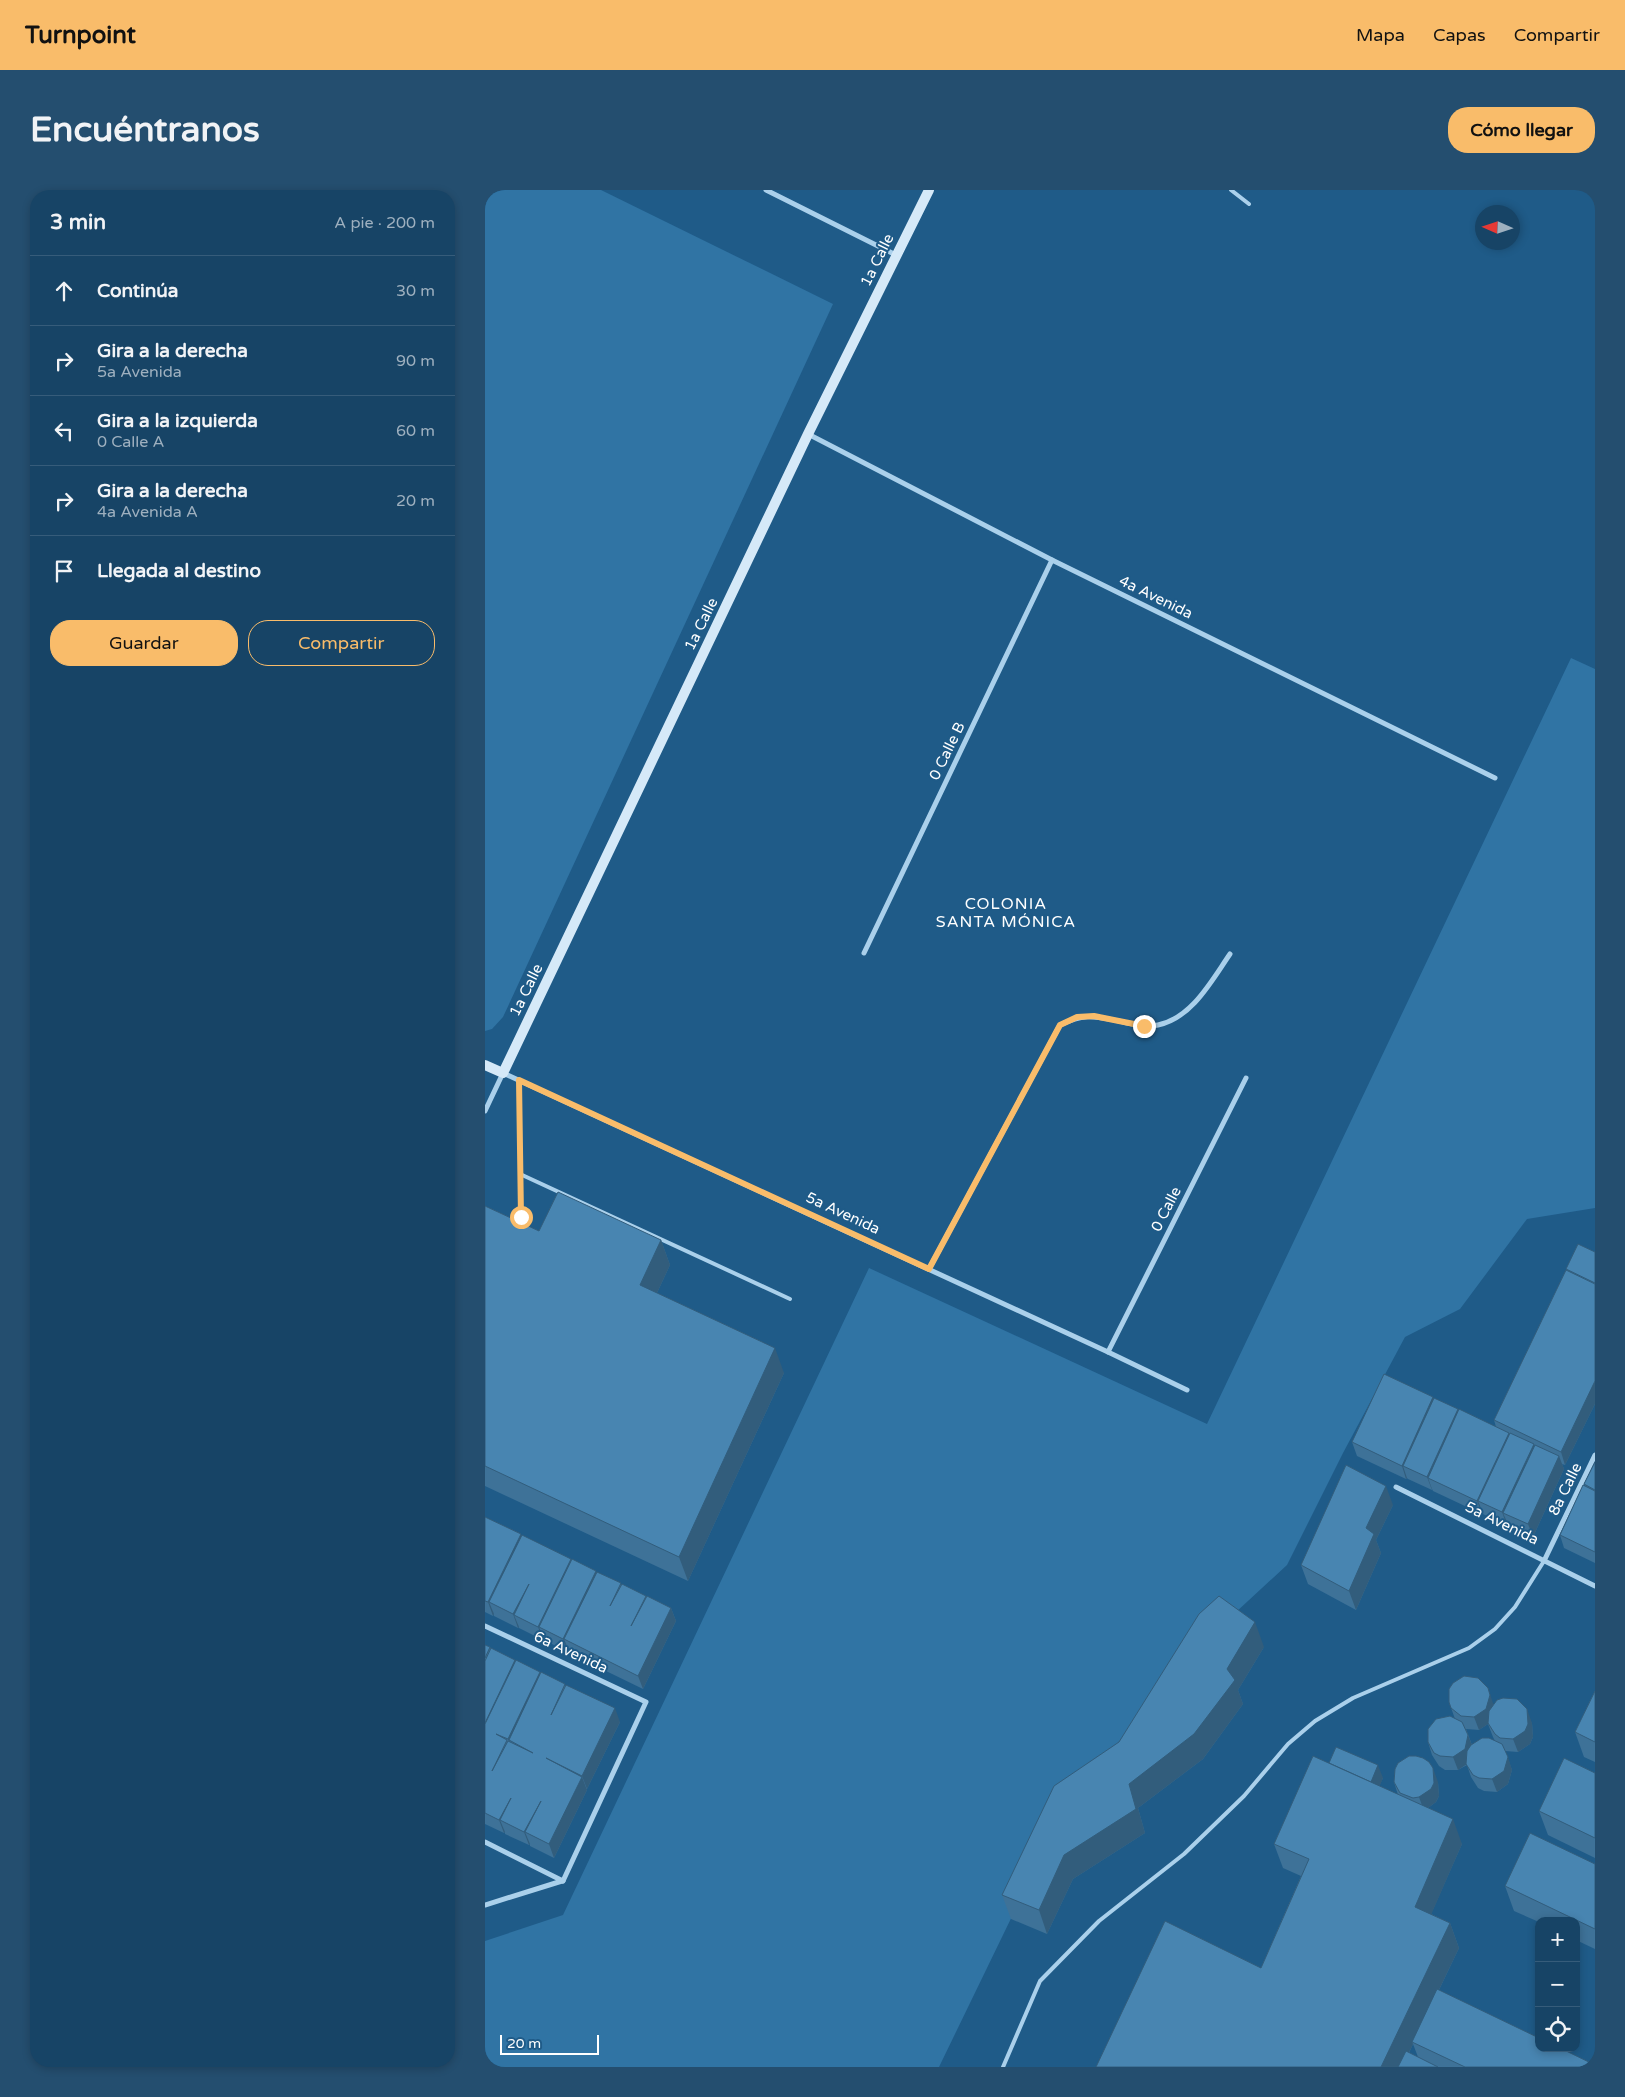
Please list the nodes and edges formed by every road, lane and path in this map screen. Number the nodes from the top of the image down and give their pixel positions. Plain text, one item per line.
1 (766, 190) edge
2 (929, 190) edge
3 (1231, 190) edge
4 (1249, 204) dead end
5 (896, 255) junction
6 (808, 434) junction
7 (1052, 560) junction
8 (1495, 778) dead end
9 (864, 953) dead end
10 (1230, 954) dead end
11 (487, 1068) edge
12 (503, 1073) junction
13 (1246, 1078) dead end
14 (519, 1080) junction
15 (485, 1111) edge
16 (520, 1174) junction
17 (521, 1217) dead end
18 (929, 1269) junction
19 (790, 1299) dead end
20 (1108, 1352) junction
21 (1187, 1390) dead end
22 (1595, 1455) edge
23 (1396, 1487) dead end
24 (1544, 1561) junction
25 (1595, 1586) edge
26 (485, 1626) edge
27 (485, 1842) edge
28 (563, 1881) junction
29 (485, 1905) edge
30 (1003, 2067) edge

1 - 5 street
2 - 5 street, 1a Calle
3 - 4 lane
5 - 6 street, 1a Calle
6 - 7 street, 4a Avenida
6 - 12 street, 1a Calle
7 - 8 street, 4a Avenida
7 - 9 street, 0 Calle B
10 - 18 street
11 - 12 street, 5a Avenida
12 - 14 street, 5a Avenida
12 - 15 street
13 - 20 street, 0 Calle
14 - 16 lane
14 - 18 street, 5a Avenida
16 - 17 lane
16 - 19 lane
18 - 20 street, 5a Avenida
20 - 21 street, 5a Avenida
22 - 24 street, 8a Calle
23 - 24 street, 5a Avenida
24 - 25 street, 5a Avenida
24 - 30 lane
26 - 28 street, 6a Avenida
27 - 28 street
28 - 29 street

